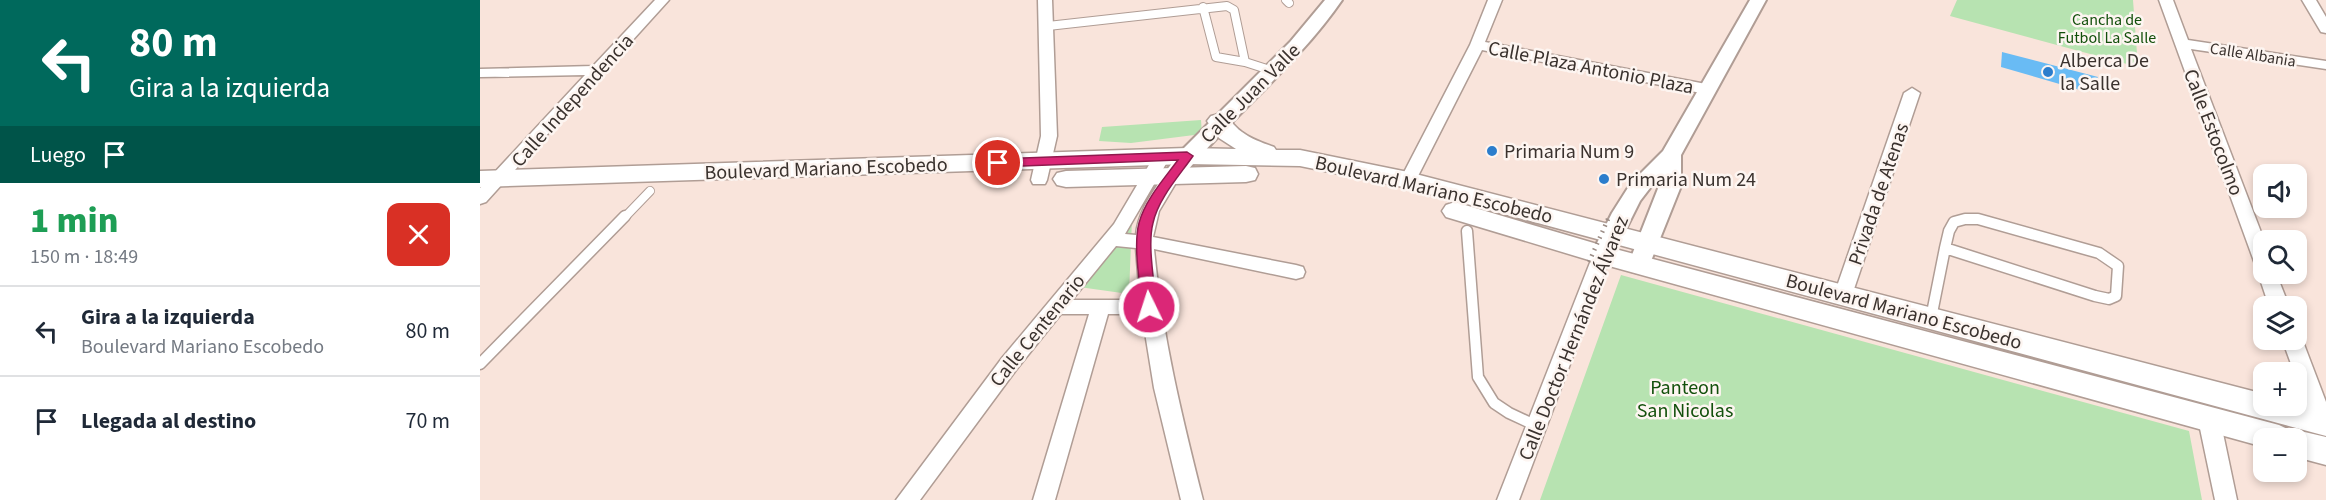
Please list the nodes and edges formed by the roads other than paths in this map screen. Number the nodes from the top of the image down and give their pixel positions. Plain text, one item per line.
1 (662, 0) edge
2 (1045, 0) edge
3 (1334, 0) edge
4 (1495, 0) edge
5 (2166, 0) edge
6 (2309, 0) edge
7 (1755, 1) edge
8 (1203, 7) junction
9 (1048, 26) junction
10 (2326, 29) edge
11 (2181, 43) junction
12 (1477, 45) junction
13 (1245, 62) junction
14 (2326, 65) edge
15 (598, 70) junction
16 (1273, 71) junction
17 (480, 73) edge
18 (1706, 89) junction
19 (1912, 93) dead end
20 (1218, 122) junction
21 (1671, 155) junction
22 (1278, 156) junction
23 (1168, 166) junction
24 (1042, 171) junction
25 (1408, 180) junction
26 (485, 189) edge
27 (650, 191) junction
28 (1467, 231) dead end
29 (2253, 235) edge
30 (1112, 239) junction
31 (1144, 241) junction
32 (1603, 242) junction
33 (1945, 248) junction
34 (1644, 254) junction
35 (1296, 272) dead end
36 (1843, 295) junction
37 (1055, 307) junction
38 (1149, 307) junction
39 (1100, 308) junction
40 (1931, 318) junction
41 (2296, 350) edge
42 (480, 364) edge
43 (2210, 419) junction
44 (1537, 426) junction
45 (2253, 431) edge
46 (2325, 432) edge
47 (2307, 439) edge
48 (907, 500) edge
49 (1044, 500) edge
50 (1192, 500) edge
51 (1508, 500) edge
52 (2226, 500) edge

1 - 15 street, Calle Independencia
2 - 9 street
3 - 16 street, Calle Juan Valle
4 - 12 street
5 - 11 street, Calle Estocolmo
6 - 10 street
7 - 18 street, Calle Doctor Hernández Álvarez
8 - 9 lane
8 - 13 lane
8 - 13 lane
9 - 24 street
11 - 14 street, Calle Albania
11 - 29 street, Calle Estocolmo
12 - 18 street, Calle Plaza Antonio Plaza
12 - 25 street
13 - 16 lane
15 - 17 street
15 - 26 street, Calle Independencia
16 - 20 street, Calle Juan Valle
18 - 21 street, Calle Doctor Hernández Álvarez
19 - 36 street, Privada de Atenas
20 - 22 main road
20 - 23 street, Calle Juan Valle
21 - 32 street, Calle Doctor Hernández Álvarez
21 - 34 street, Calle Doctor Hernández Álvarez
22 - 23 main road, Boulevard Mariano Escobedo
22 - 25 main road, Boulevard Mariano Escobedo
23 - 24 main road, Boulevard Mariano Escobedo
23 - 30 street, Calle Centenario
23 - 31 street, Calle Juan Valle
23 - 32 main road, Boulevard Mariano Escobedo
24 - 26 main road, Boulevard Mariano Escobedo
24 - 27 main road, Boulevard Mariano Escobedo
25 - 32 main road, Boulevard Mariano Escobedo
26 - 27 main road, Boulevard Mariano Escobedo
27 - 42 lane
28 - 44 lane
30 - 31 street
30 - 37 street, Calle Centenario
31 - 35 street
31 - 38 street, Calle Juan Valle
32 - 34 main road, Boulevard Mariano Escobedo
32 - 44 street, Calle Doctor Hernández Álvarez
33 - 33 lane
33 - 40 lane
34 - 36 main road, Boulevard Mariano Escobedo
34 - 43 main road, Boulevard Mariano Escobedo
36 - 40 main road, Boulevard Mariano Escobedo
37 - 39 street
37 - 48 street, Calle Centenario
38 - 39 street
38 - 50 street, Calle Juan Valle
39 - 49 street
40 - 46 main road, Boulevard Mariano Escobedo
41 - 46 street
43 - 45 main road, Boulevard Mariano Escobedo
43 - 52 street
44 - 51 street, Calle Doctor Hernández Álvarez
46 - 47 main road

